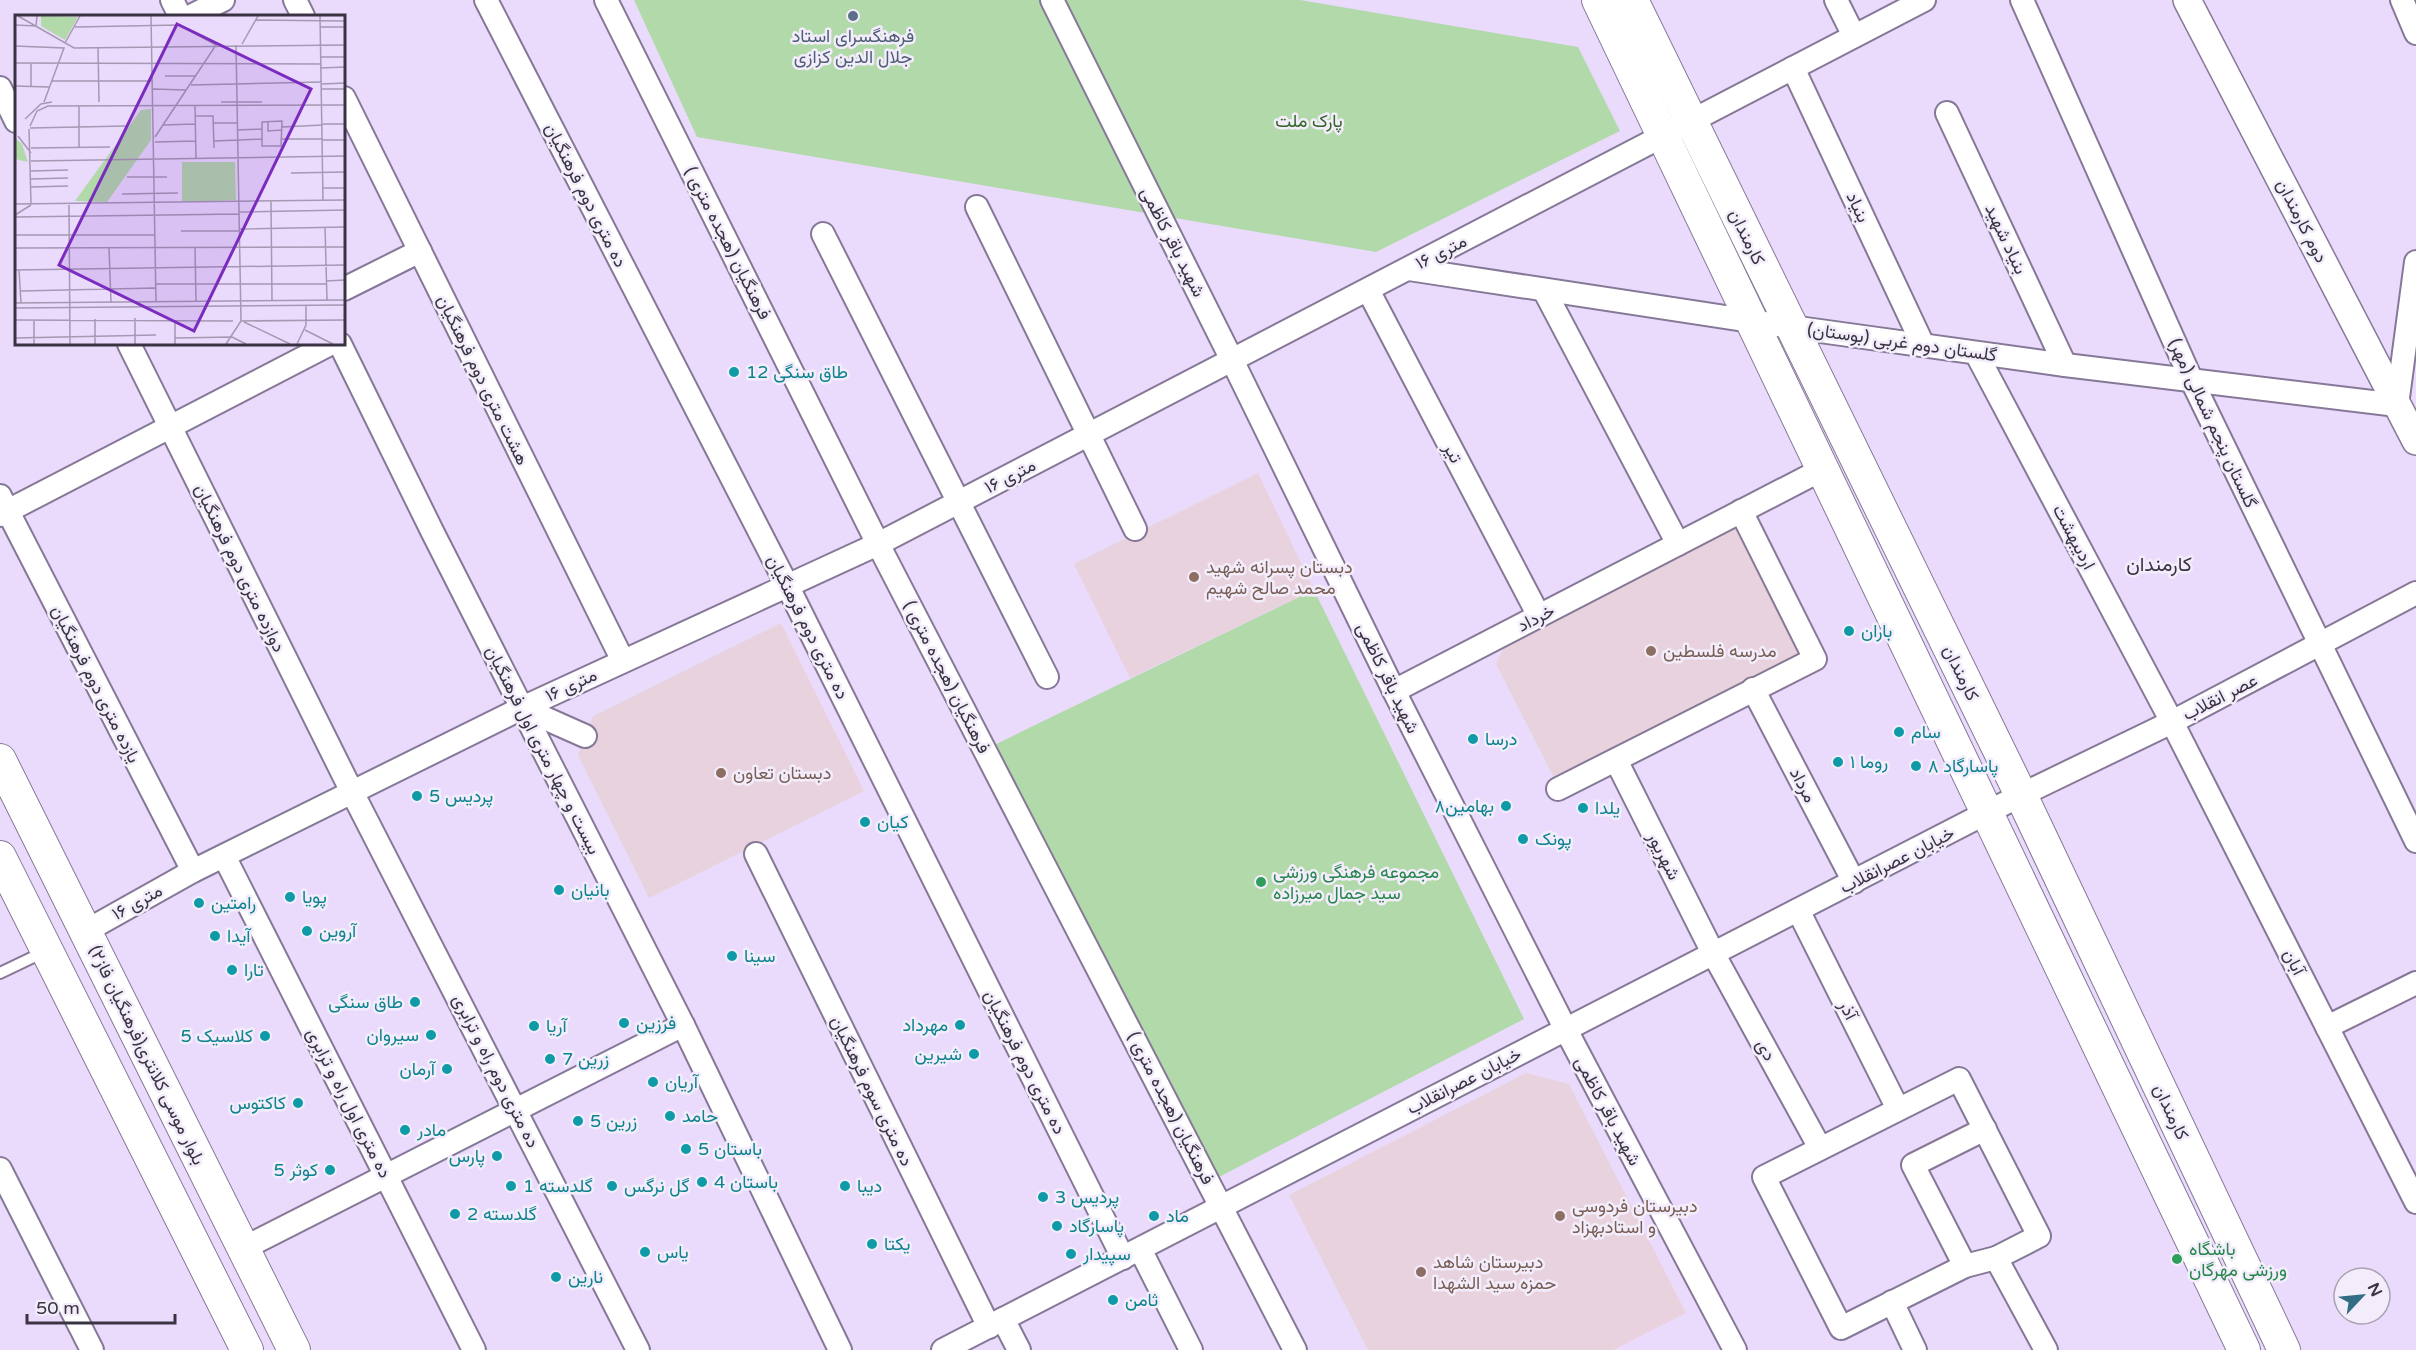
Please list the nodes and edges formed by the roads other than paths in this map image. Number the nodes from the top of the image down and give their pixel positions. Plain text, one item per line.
1 (172, 0) edge
2 (223, 0) edge
3 (295, 0) edge
4 (486, 0) edge
5 (606, 0) edge
6 (1052, 0) edge
7 (1598, 0) edge
8 (1632, 0) edge
9 (1836, 0) edge
10 (1924, 0) edge
11 (2022, 0) edge
12 (2187, 0) edge
13 (2402, 0) edge
14 (180, 15) edge
15 (193, 15) edge
16 (302, 15) edge
17 (2416, 33) edge
18 (1854, 36) junction
19 (1793, 68) junction
20 (346, 111) edge
21 (1947, 113) dead end
22 (1677, 129) junction
23 (977, 207) dead end
24 (823, 234) dead end
25 (420, 251) junction
26 (2416, 262) edge
27 (1408, 269) junction
28 (345, 288) edge
29 (1368, 290) junction
30 (1544, 290) junction
31 (1752, 321) junction
32 (1791, 327) junction
33 (130, 345) edge
34 (328, 345) edge
35 (340, 345) edge
36 (1923, 345) junction
37 (1976, 353) junction
38 (1232, 360) junction
39 (2065, 365) junction
40 (2191, 379) junction
41 (2397, 405) junction
42 (170, 425) junction
43 (1088, 435) junction
44 (2416, 441) edge
45 (1823, 469) junction
46 (960, 502) junction
47 (2, 507) edge
48 (1741, 512) junction
49 (1135, 529) dead end
50 (1678, 543) junction
51 (878, 544) junction
52 (788, 587) junction
53 (2416, 593) edge
54 (1539, 616) junction
55 (2319, 645) junction
56 (622, 661) junction
57 (1047, 677) dead end
58 (1753, 689) junction
59 (1394, 691) junction
60 (522, 708) junction
61 (2172, 722) junction
62 (585, 736) dead end
63 (1616, 759) junction
64 (0, 760) edge
65 (1558, 789) dead end
66 (352, 792) junction
67 (2021, 795) junction
68 (1987, 814) junction
69 (2416, 841) edge
70 (756, 854) dead end
71 (224, 856) junction
72 (0, 857) edge
73 (192, 872) junction
74 (1854, 882) junction
75 (1797, 910) junction
76 (86, 931) junction
77 (47, 950) junction
78 (1713, 952) junction
79 (0, 973) edge
80 (2416, 982) edge
81 (683, 1025) junction
82 (2327, 1027) junction
83 (1565, 1028) junction
84 (1898, 1109) junction
85 (516, 1110) junction
86 (1985, 1129) junction
87 (1820, 1148) junction
88 (0, 1169) edge
89 (386, 1176) junction
90 (2416, 1202) edge
91 (1221, 1206) junction
92 (242, 1250) junction
93 (1131, 1253) junction
94 (1996, 1258) junction
95 (1965, 1266) junction
96 (1892, 1302) junction
97 (996, 1323) junction
98 (92, 1350) edge
99 (247, 1350) edge
100 (294, 1350) edge
101 (474, 1350) edge
102 (638, 1350) edge
103 (840, 1350) edge
104 (943, 1350) edge
105 (1019, 1350) edge
106 (1191, 1350) edge
107 (1295, 1350) edge
108 (1735, 1350) edge
109 (1915, 1350) edge
110 (2046, 1350) edge
111 (2244, 1350) edge
112 (2284, 1350) edge

1 - 14 street
2 - 15 street
3 - 16 street
4 - 52 street, ده متری دوم فرهنگیان
5 - 51 street, فرهنگیان (هجده متری )
6 - 38 street, شهید باقر کاظمی
7 - 22 main road, کارمندان
8 - 22 main road, کارمندان
9 - 18 street
10 - 18 street, ۱۶ متری
11 - 40 street, گلستان پنجم شمالی (مهر)
12 - 41 street, دوم کارمندان
13 - 17 street
18 - 19 street, ۱۶ متری
19 - 22 street, ۱۶ متری
19 - 36 street, بنیاد
20 - 25 street, هشت متری دوم فرهنگیان
21 - 39 street, بنیاد شهید
22 - 27 street, ۱۶ متری
22 - 31 main road, کارمندان
22 - 32 main road, کارمندان
23 - 43 street
24 - 46 street
25 - 28 street
25 - 56 street, هشت متری دوم فرهنگیان
26 - 41 street
27 - 29 street, ۱۶ متری
27 - 30 street, گلستان دوم غربی (بوستان)
29 - 38 street, ۱۶ متری
29 - 54 street, تیر
30 - 31 street, گلستان دوم غربی (بوستان)
30 - 50 street
31 - 32 street, گلستان دوم غربی (بوستان)
31 - 45 main road, کارمندان
32 - 36 street, گلستان دوم غربی (بوستان)
32 - 67 main road, کارمندان
33 - 42 street, دوازده متری دوم فرهنگیان
34 - 42 street
35 - 60 street, بیست و چهار متری اول فرهنگیان
36 - 37 street, گلستان دوم غربی (بوستان)
37 - 39 street, گلستان دوم غربی (بوستان)
37 - 61 street, اردیبهشت
38 - 43 street, ۱۶ متری
38 - 59 street, شهید باقر کاظمی
39 - 40 street, گلستان دوم غربی (بوستان)
40 - 41 street, گلستان دوم غربی (بوستان)
40 - 55 street, گلستان پنجم شمالی (مهر)
41 - 44 street, دوم کارمندان
42 - 47 street
42 - 66 street, دوازده متری دوم فرهنگیان
43 - 46 street, ۱۶ متری
43 - 49 street
45 - 48 street, خرداد
45 - 68 main road, کارمندان
46 - 51 street, ۱۶ متری
46 - 57 street
47 - 73 street, یازده متری دوم فرهنگیان
48 - 50 street, خرداد
48 - 58 street
50 - 54 street, خرداد
51 - 52 street, ۱۶ متری
51 - 91 street, فرهنگیان (هجده متری )
52 - 56 street, ۱۶ متری
52 - 93 street, ده متری دوم فرهنگیان
53 - 55 street, عصر انقلاب
54 - 59 street, خرداد
55 - 61 street, عصر انقلاب
55 - 69 street, گلستان پنجم شمالی (مهر)
56 - 60 street, ۱۶ متری
58 - 63 street
58 - 74 street, مرداد
59 - 83 street, شهید باقر کاظمی
60 - 62 street
60 - 66 street, ۱۶ متری
60 - 81 street, بیست و چهار متری اول فرهنگیان
61 - 67 street, عصر انقلاب
61 - 82 street, آبان
63 - 65 street
63 - 78 street, شهریور
64 - 76 main road, بلوار موسی کلانتری(فرهنگیان فاز۲)
66 - 71 street, ۱۶ متری
66 - 85 street, ده متری دوم راه و ترابری
67 - 68 street, عصر انقلاب
67 - 112 main road, کارمندان
68 - 74 street, خیابان عصرانقلاب
68 - 111 main road, کارمندان
70 - 97 street, ده متری سوم فرهنگیان
71 - 73 street, ۱۶ متری
71 - 89 street, ده متری اول راه و ترابری
72 - 77 main road
73 - 76 street, ۱۶ متری
74 - 75 street, خیابان عصرانقلاب
75 - 78 street, خیابان عصرانقلاب
75 - 84 street, آذر
76 - 92 main road, بلوار موسی کلانتری(فرهنگیان فاز۲)
77 - 79 lane
77 - 99 main road
78 - 83 street, خیابان عصرانقلاب
78 - 87 street, دی
80 - 82 street
81 - 85 street
81 - 103 street, بیست و چهار متری اول فرهنگیان
82 - 90 street, آبان
83 - 91 street, خیابان عصرانقلاب
83 - 108 street, شهید باقر کاظمی
84 - 86 street
84 - 87 street
85 - 89 street
85 - 102 street, ده متری دوم راه و ترابری
86 - 94 street
86 - 95 street
87 - 96 street
88 - 98 street
89 - 92 street
89 - 101 street, ده متری اول راه و ترابری
91 - 93 street, خیابان عصرانقلاب
91 - 107 street, فرهنگیان (هجده متری )
92 - 100 main road, بلوار موسی کلانتری(فرهنگیان فاز۲)
93 - 97 street, خیابان عصرانقلاب
93 - 106 street, ده متری دوم فرهنگیان
94 - 95 street
94 - 110 street
95 - 96 street
96 - 109 street
97 - 104 street, خیابان عصرانقلاب
97 - 105 street, ده متری سوم فرهنگیان

